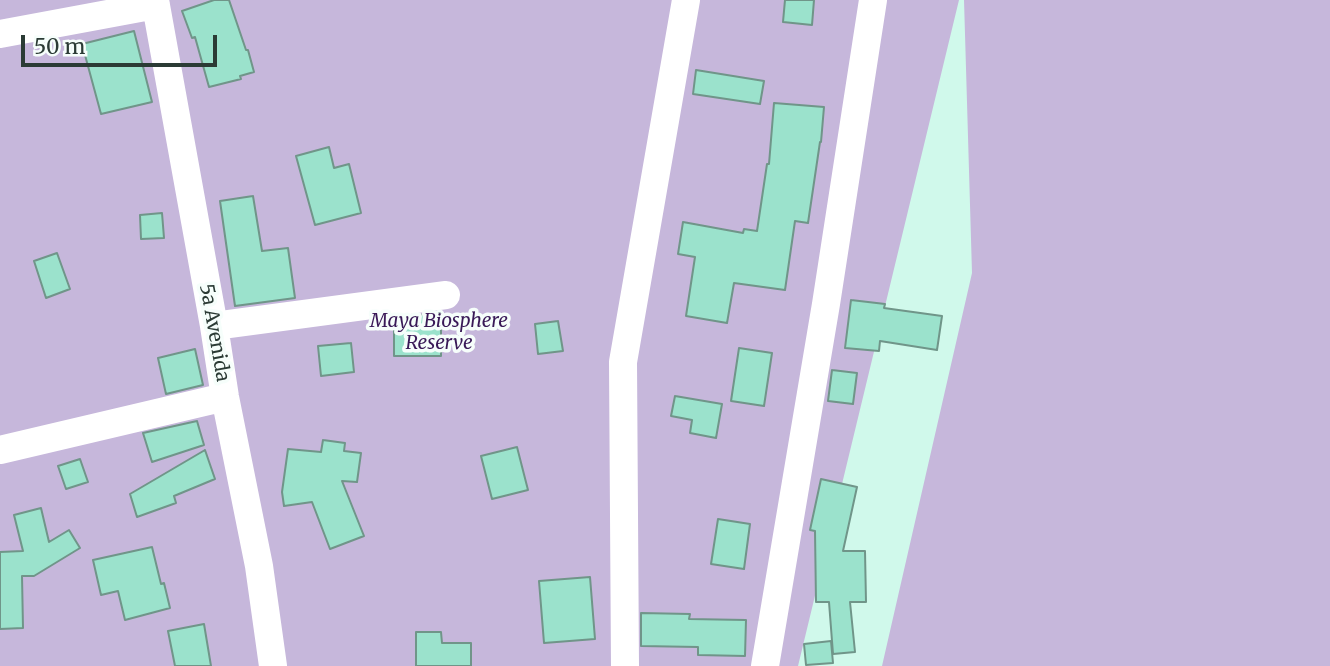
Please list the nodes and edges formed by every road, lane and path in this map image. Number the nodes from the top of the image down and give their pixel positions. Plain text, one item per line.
1 (686, 0) edge
2 (873, 0) edge
3 (155, 2) edge
4 (0, 34) edge
5 (446, 295) dead end
6 (214, 326) junction
7 (225, 397) junction
8 (0, 450) edge
9 (273, 666) edge
10 (625, 666) edge
11 (765, 666) edge

1 - 10 street
2 - 11 street
3 - 4 street
3 - 6 street, 5a Avenida
5 - 6 street
6 - 7 street, 5a Avenida
7 - 8 street
7 - 9 street, 5a Avenida

